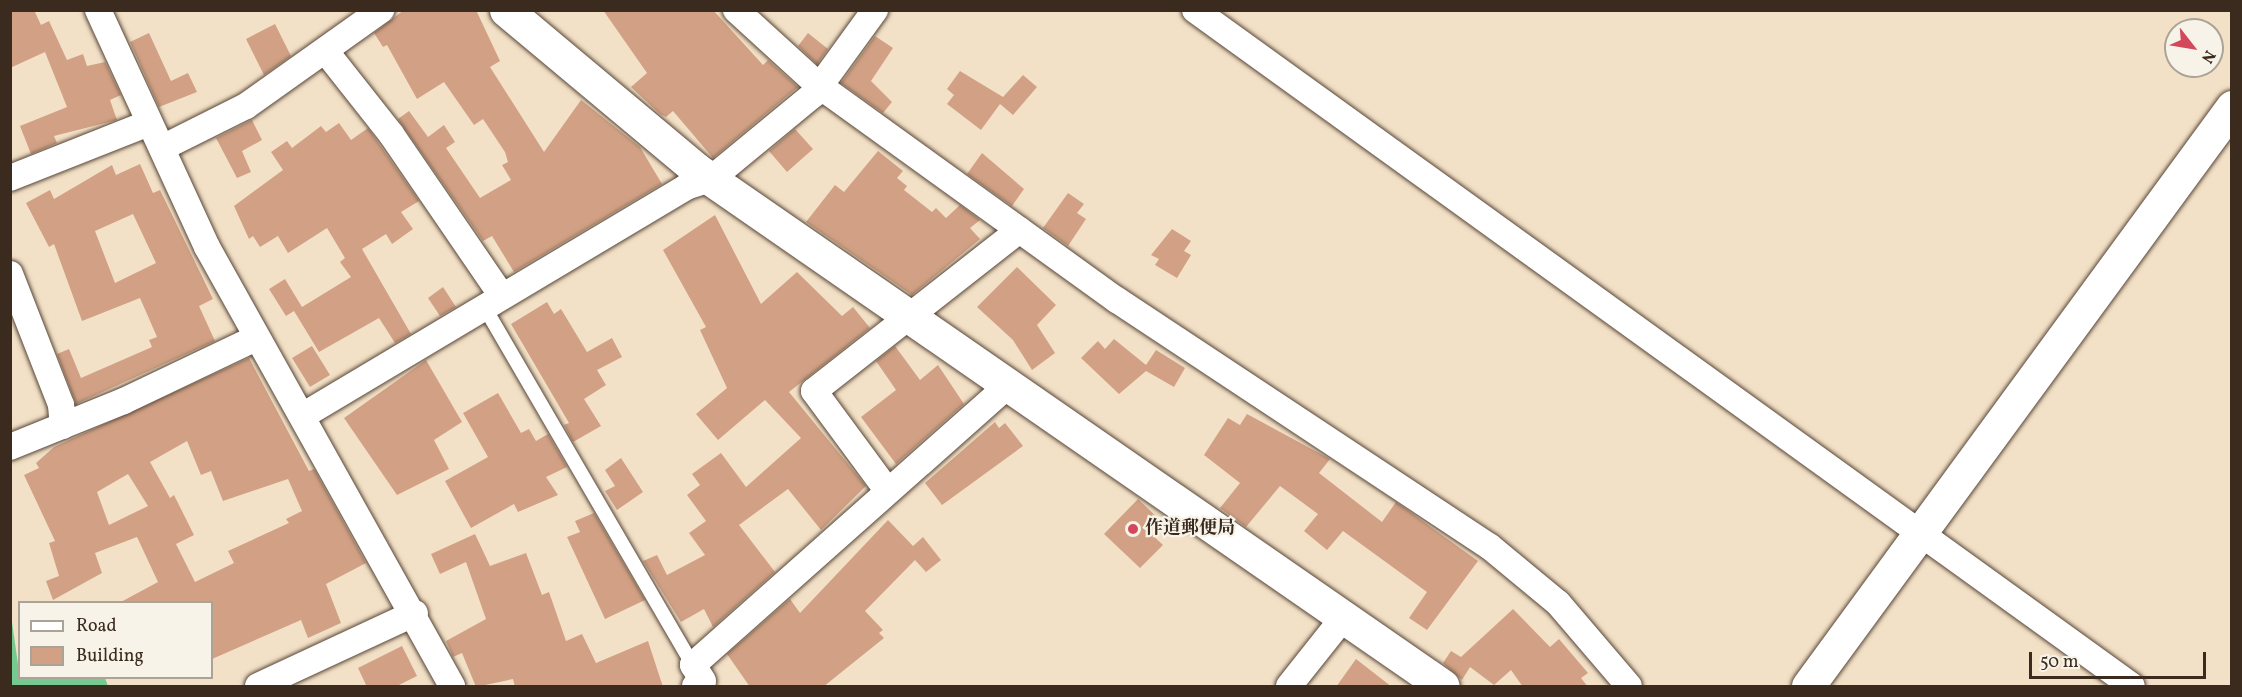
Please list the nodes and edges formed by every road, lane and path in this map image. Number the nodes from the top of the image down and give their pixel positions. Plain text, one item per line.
1 (98, 10) edge
2 (381, 10) edge
3 (506, 10) edge
4 (736, 10) edge
5 (875, 10) edge
6 (1195, 10) edge
7 (327, 53) junction
8 (817, 84) junction
9 (2232, 107) edge
10 (148, 123) junction
11 (164, 147) junction
12 (10, 178) edge
13 (711, 179) junction
14 (1019, 230) junction
15 (10, 274) edge
16 (493, 302) junction
17 (908, 316) junction
18 (256, 338) junction
19 (1008, 385) junction
20 (304, 415) junction
21 (63, 426) junction
22 (10, 447) edge
23 (887, 490) junction
24 (1921, 534) junction
25 (415, 613) junction
26 (1343, 618) junction
27 (699, 680) edge
28 (258, 687) edge
29 (452, 687) edge
30 (1289, 687) edge
31 (1443, 687) edge
32 (1629, 687) edge
33 (1808, 687) edge
34 (2132, 687) edge

1 - 10 street
2 - 7 street
3 - 13 street
4 - 8 street
5 - 8 street
6 - 24 street
7 - 11 street
7 - 16 street
8 - 13 street
8 - 14 street
9 - 24 street
10 - 11 street
10 - 12 street
11 - 18 street
13 - 16 street
13 - 17 street
14 - 17 street
14 - 32 street
15 - 21 street
16 - 20 street
16 - 27 lane
17 - 19 street
17 - 23 street
18 - 20 street
18 - 21 street
19 - 23 street
19 - 26 street
20 - 25 street
21 - 22 street
23 - 27 street
24 - 33 street
24 - 34 street
25 - 28 street
25 - 29 street
26 - 30 street
26 - 31 street

